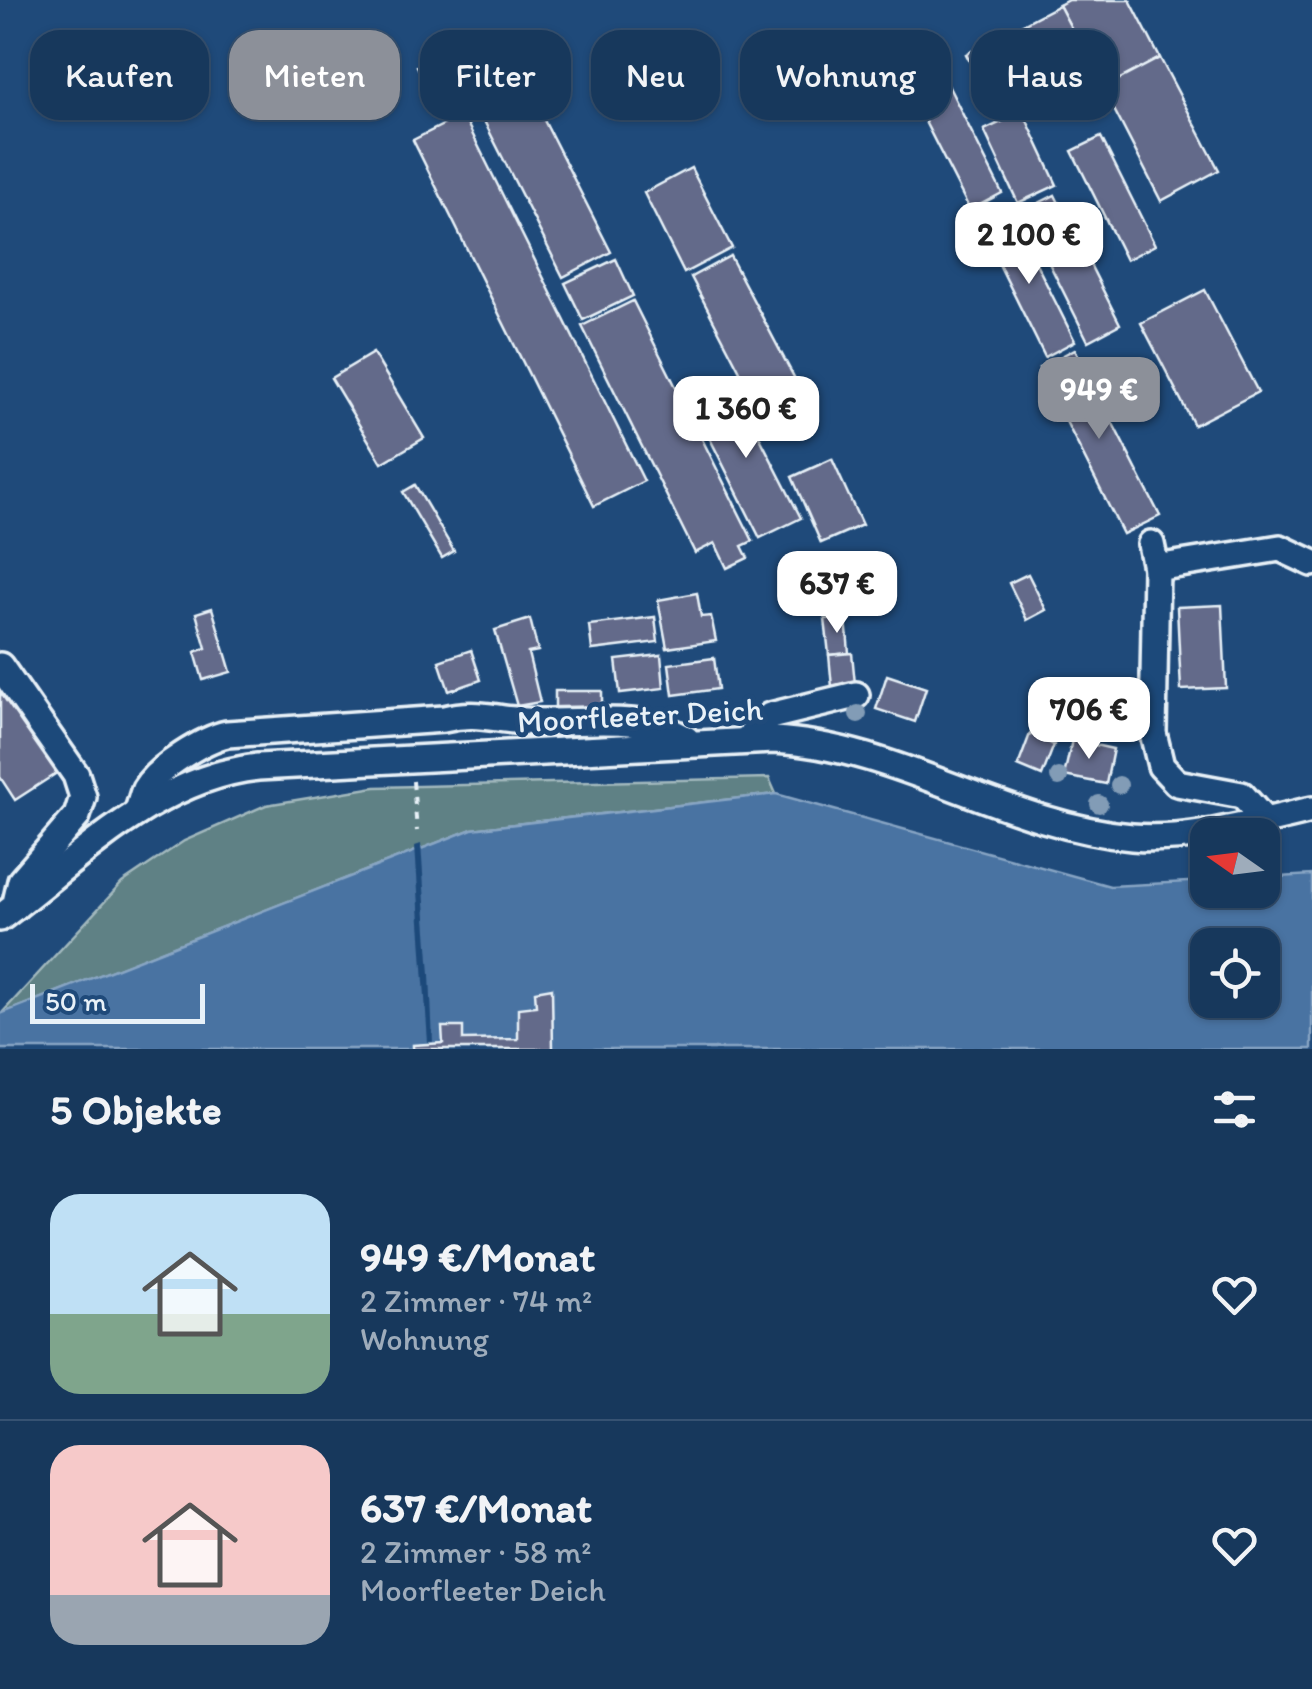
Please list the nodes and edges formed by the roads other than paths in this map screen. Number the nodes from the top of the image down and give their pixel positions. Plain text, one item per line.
1 (1312, 563) edge
2 (0, 666) edge
3 (856, 695) dead end
4 (746, 740) junction
5 (693, 742) junction
6 (1312, 810) edge
7 (138, 813) junction
8 (1263, 818) edge
9 (1274, 818) edge
10 (1190, 835) edge
11 (8, 912) edge

1 - 8 street
2 - 11 street
3 - 4 street
4 - 5 street, Moorfleeter Deich
4 - 10 street, Moorfleeter Deich
5 - 7 street, Moorfleeter Deich
5 - 7 street
6 - 9 street, Moorfleeter Deich
7 - 11 street, Moorfleeter Deich

